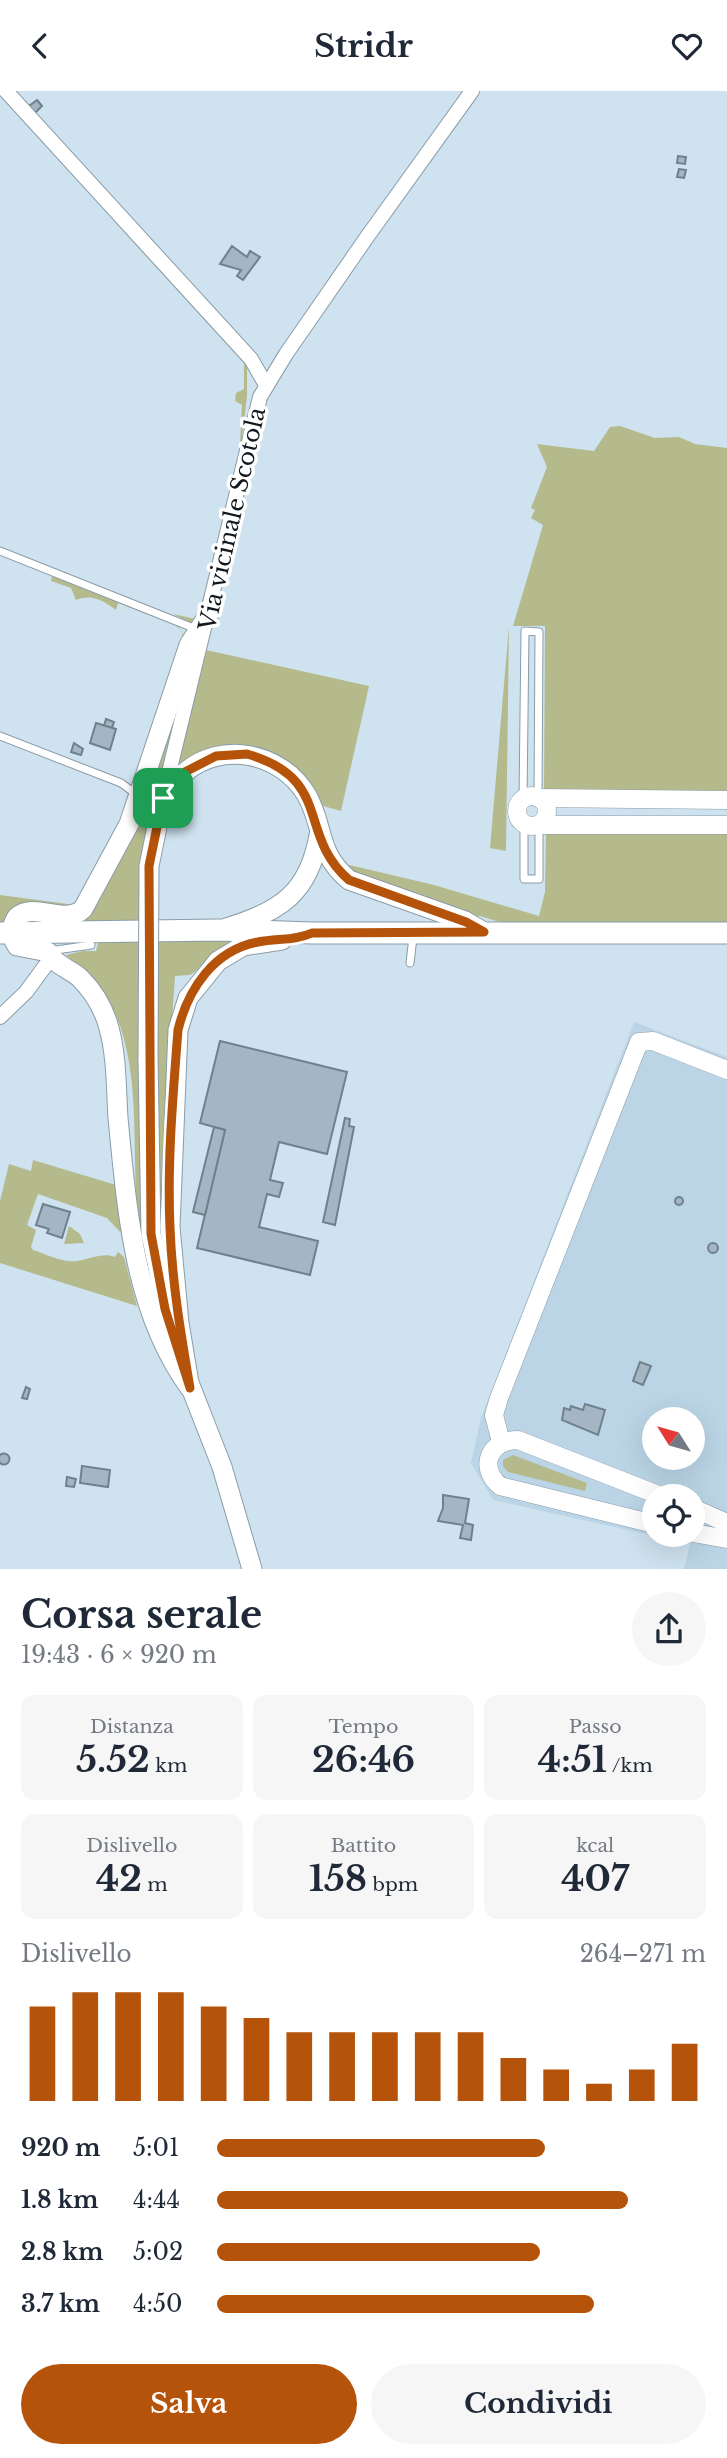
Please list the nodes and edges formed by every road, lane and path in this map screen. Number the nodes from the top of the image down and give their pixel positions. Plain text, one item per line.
1 (6, 91) edge
2 (472, 91) edge
3 (266, 386) junction
4 (0, 551) edge
5 (209, 614) junction
6 (196, 630) junction
7 (0, 736) edge
8 (139, 797) junction
9 (163, 798) junction
10 (531, 799) junction
11 (673, 799) junction
12 (727, 800) edge
13 (532, 824) junction
14 (672, 825) junction
15 (727, 825) edge
16 (319, 835) junction
17 (219, 930) junction
18 (484, 932) junction
19 (5, 933) edge
20 (312, 933) junction
21 (413, 933) junction
22 (727, 933) edge
23 (91, 945) dead end
24 (49, 955) junction
25 (410, 963) dead end
26 (0, 1017) edge
27 (727, 1070) edge
28 (190, 1388) junction
29 (501, 1442) junction
30 (642, 1489) edge
31 (705, 1514) edge
32 (642, 1521) edge
33 (727, 1523) edge
34 (705, 1535) edge
35 (727, 1539) edge
36 (252, 1569) edge

1 - 3 street
2 - 3 street, Via vicinale Scotola
3 - 5 street, Via vicinale Scotola
4 - 6 lane
5 - 6 main road
5 - 9 street, Via vicinale Scotola
6 - 8 main road
7 - 8 lane
8 - 19 main road
9 - 16 main road
9 - 28 main road, bridge
10 - 10 lane
10 - 11 street
10 - 13 street
10 - 13 street
11 - 12 street
11 - 14 street
13 - 13 lane
13 - 14 street
14 - 15 street
16 - 17 main road
16 - 18 main road
17 - 19 main road
17 - 20 main road
18 - 21 main road
18 - 22 main road
19 - 24 main road
20 - 21 main road
20 - 28 main road
21 - 25 lane
23 - 24 lane
24 - 26 street
24 - 28 main road
27 - 29 street
28 - 36 main road
29 - 30 street
29 - 32 street
31 - 33 street
34 - 35 street

